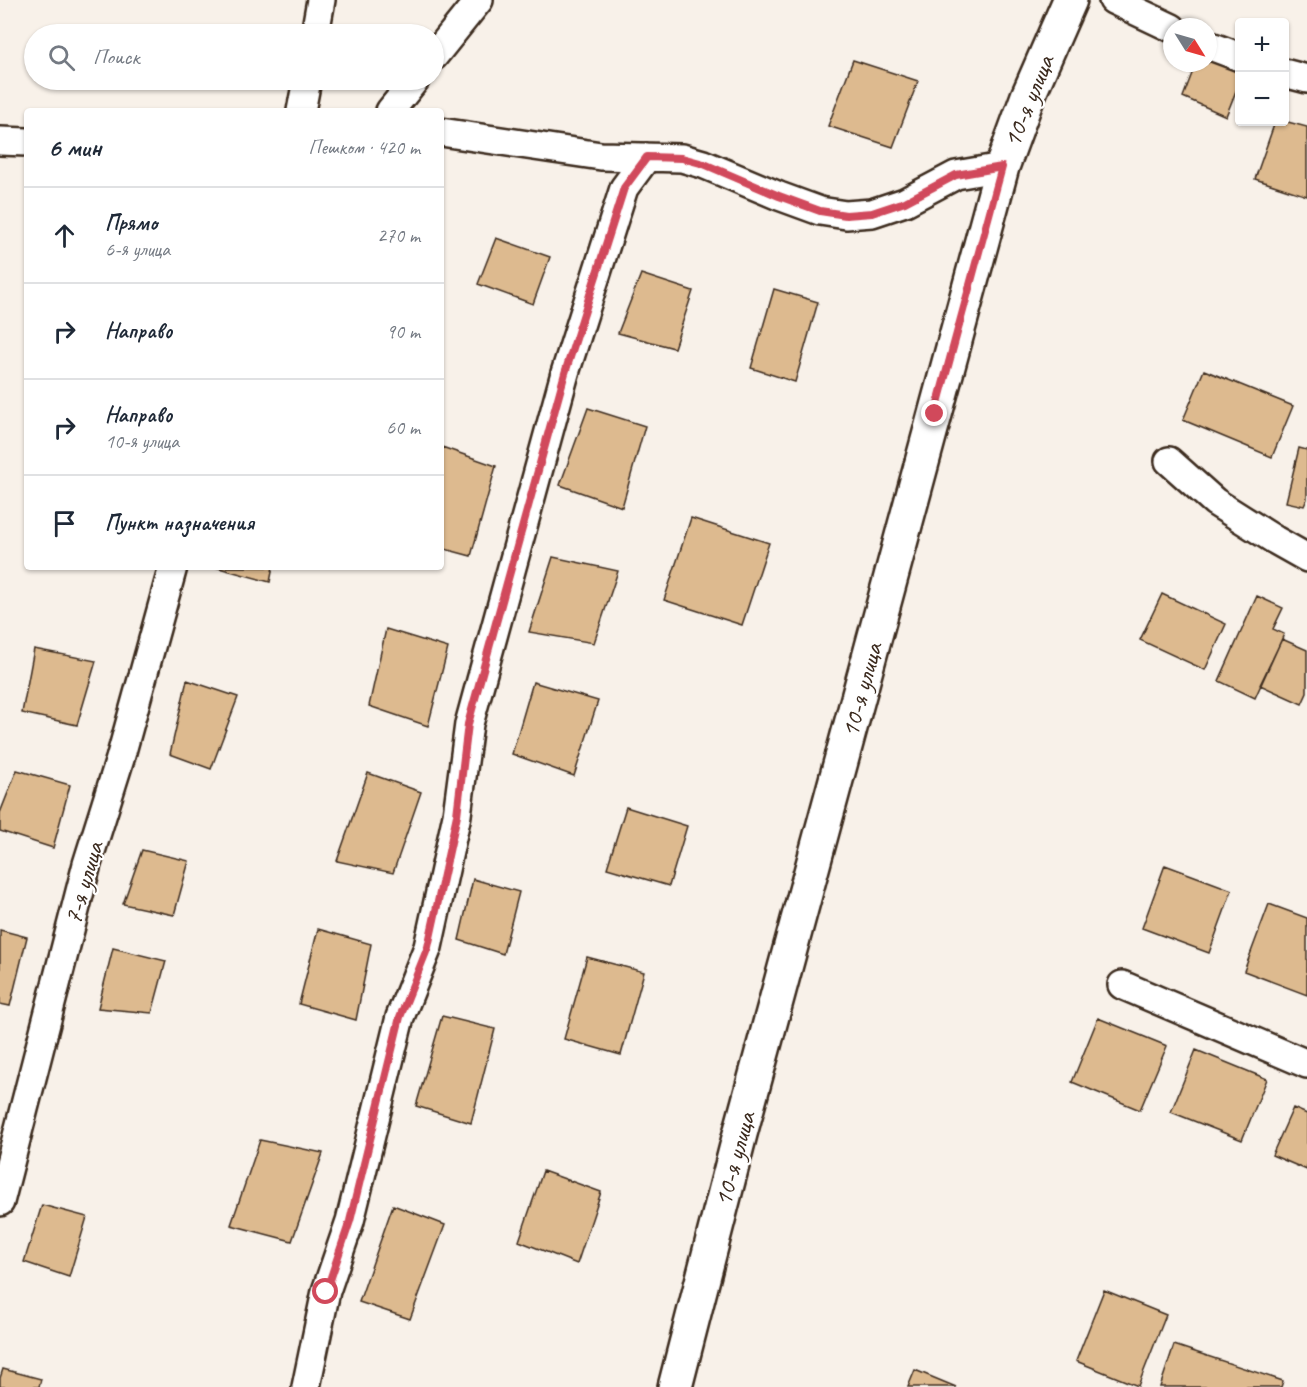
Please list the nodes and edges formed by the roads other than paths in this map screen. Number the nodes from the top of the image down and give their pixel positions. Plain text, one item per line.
1 (321, 0) edge
2 (479, 0) edge
3 (1070, 0) edge
4 (1113, 0) edge
5 (317, 24) edge
6 (1163, 24) edge
7 (444, 44) edge
8 (1217, 48) edge
9 (1235, 55) edge
10 (1289, 74) edge
11 (1307, 79) edge
12 (305, 90) edge
13 (407, 90) edge
14 (302, 108) edge
15 (392, 108) edge
16 (444, 132) edge
17 (0, 141) edge
18 (24, 142) edge
19 (647, 157) junction
20 (1002, 167) junction
21 (1170, 461) dead end
22 (1307, 558) edge
23 (172, 570) edge
24 (1122, 985) dead end
25 (1307, 1064) edge
26 (0, 1202) edge
27 (306, 1387) edge
28 (675, 1387) edge

1 - 5 street
2 - 7 street
3 - 20 street, 10-я улица
4 - 6 street
8 - 9 street
10 - 11 street
12 - 14 street
13 - 15 street
16 - 19 street
17 - 18 street
19 - 20 street
19 - 27 street
20 - 28 street, 10-я улица
21 - 22 street
23 - 26 street, 7-я улица
24 - 25 street

